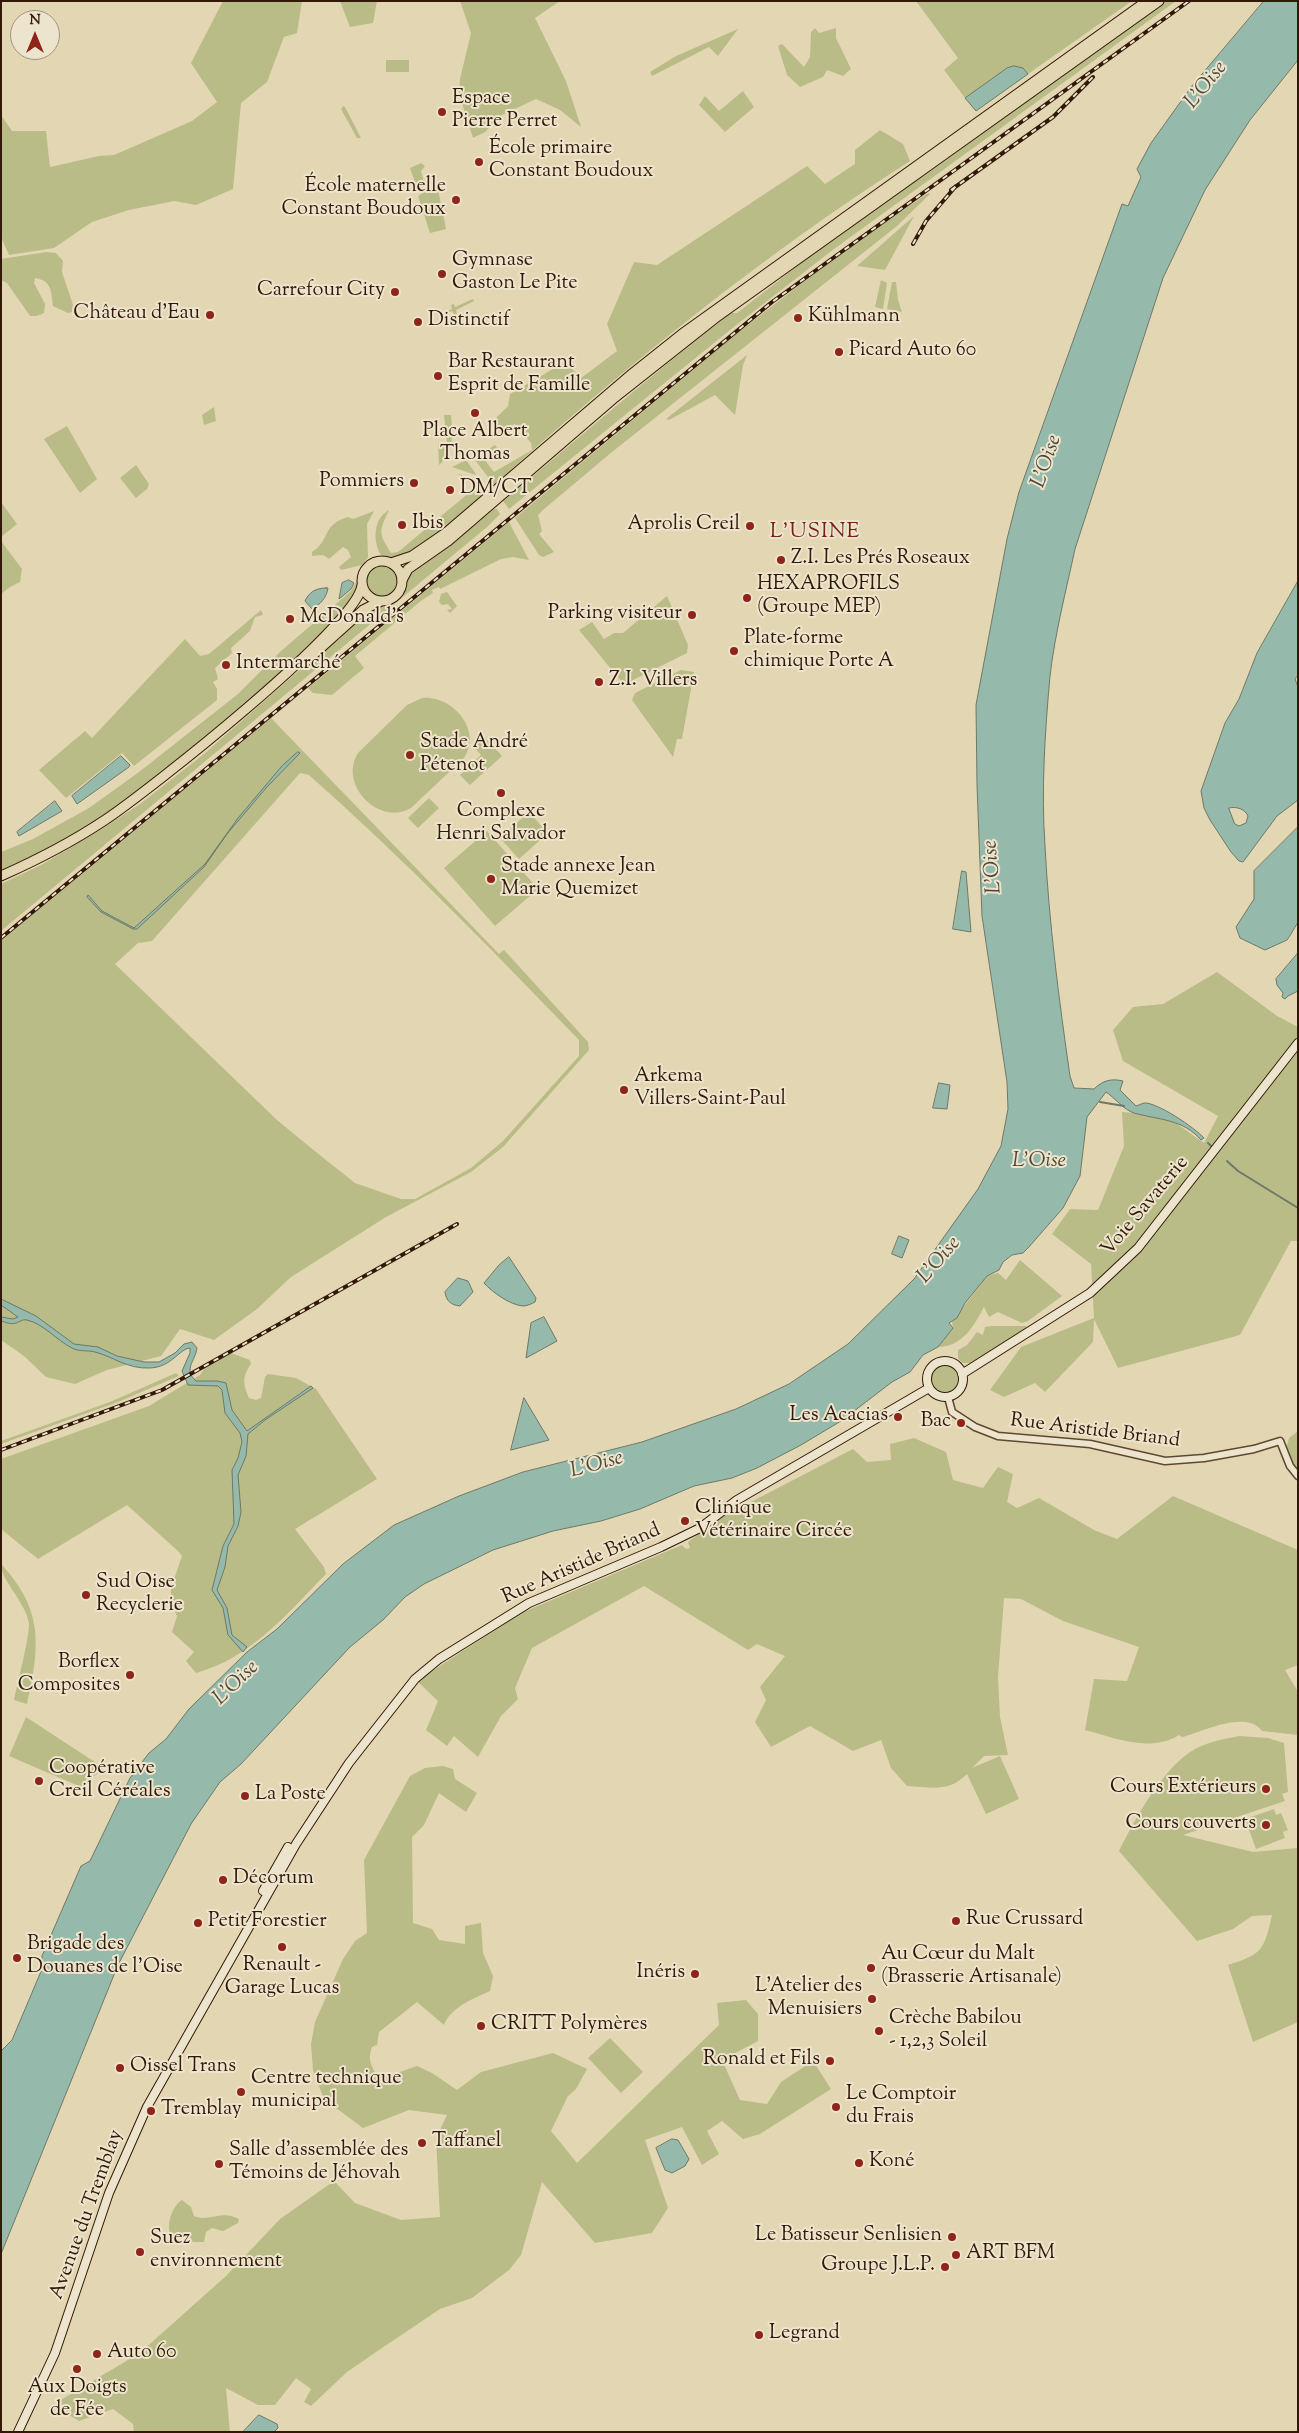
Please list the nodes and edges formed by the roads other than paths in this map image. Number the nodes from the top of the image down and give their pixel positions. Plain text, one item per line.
1 (1147, 1) edge
2 (1159, 1) edge
3 (391, 563) junction
4 (402, 580) junction
5 (362, 585) junction
6 (381, 601) junction
7 (268, 689) junction
8 (1, 876) edge
9 (1298, 1043) edge
10 (962, 1374) junction
11 (929, 1388) junction
12 (948, 1397) junction
13 (1298, 1476) edge
14 (389, 1709) joint
15 (18, 2432) edge

1 - 3 main road
2 - 4 main road
3 - 4 main road
3 - 5 main road
4 - 6 main road
5 - 6 main road
5 - 7 main road
6 - 7 main road
7 - 8 main road
9 - 10 main road, Voie Savaterie
10 - 11 main road
10 - 12 main road
11 - 12 main road
11 - 14 main road, Rue Aristide Briand
12 - 13 street, Rue Aristide Briand
14 - 15 main road, Avenue du Tremblay

